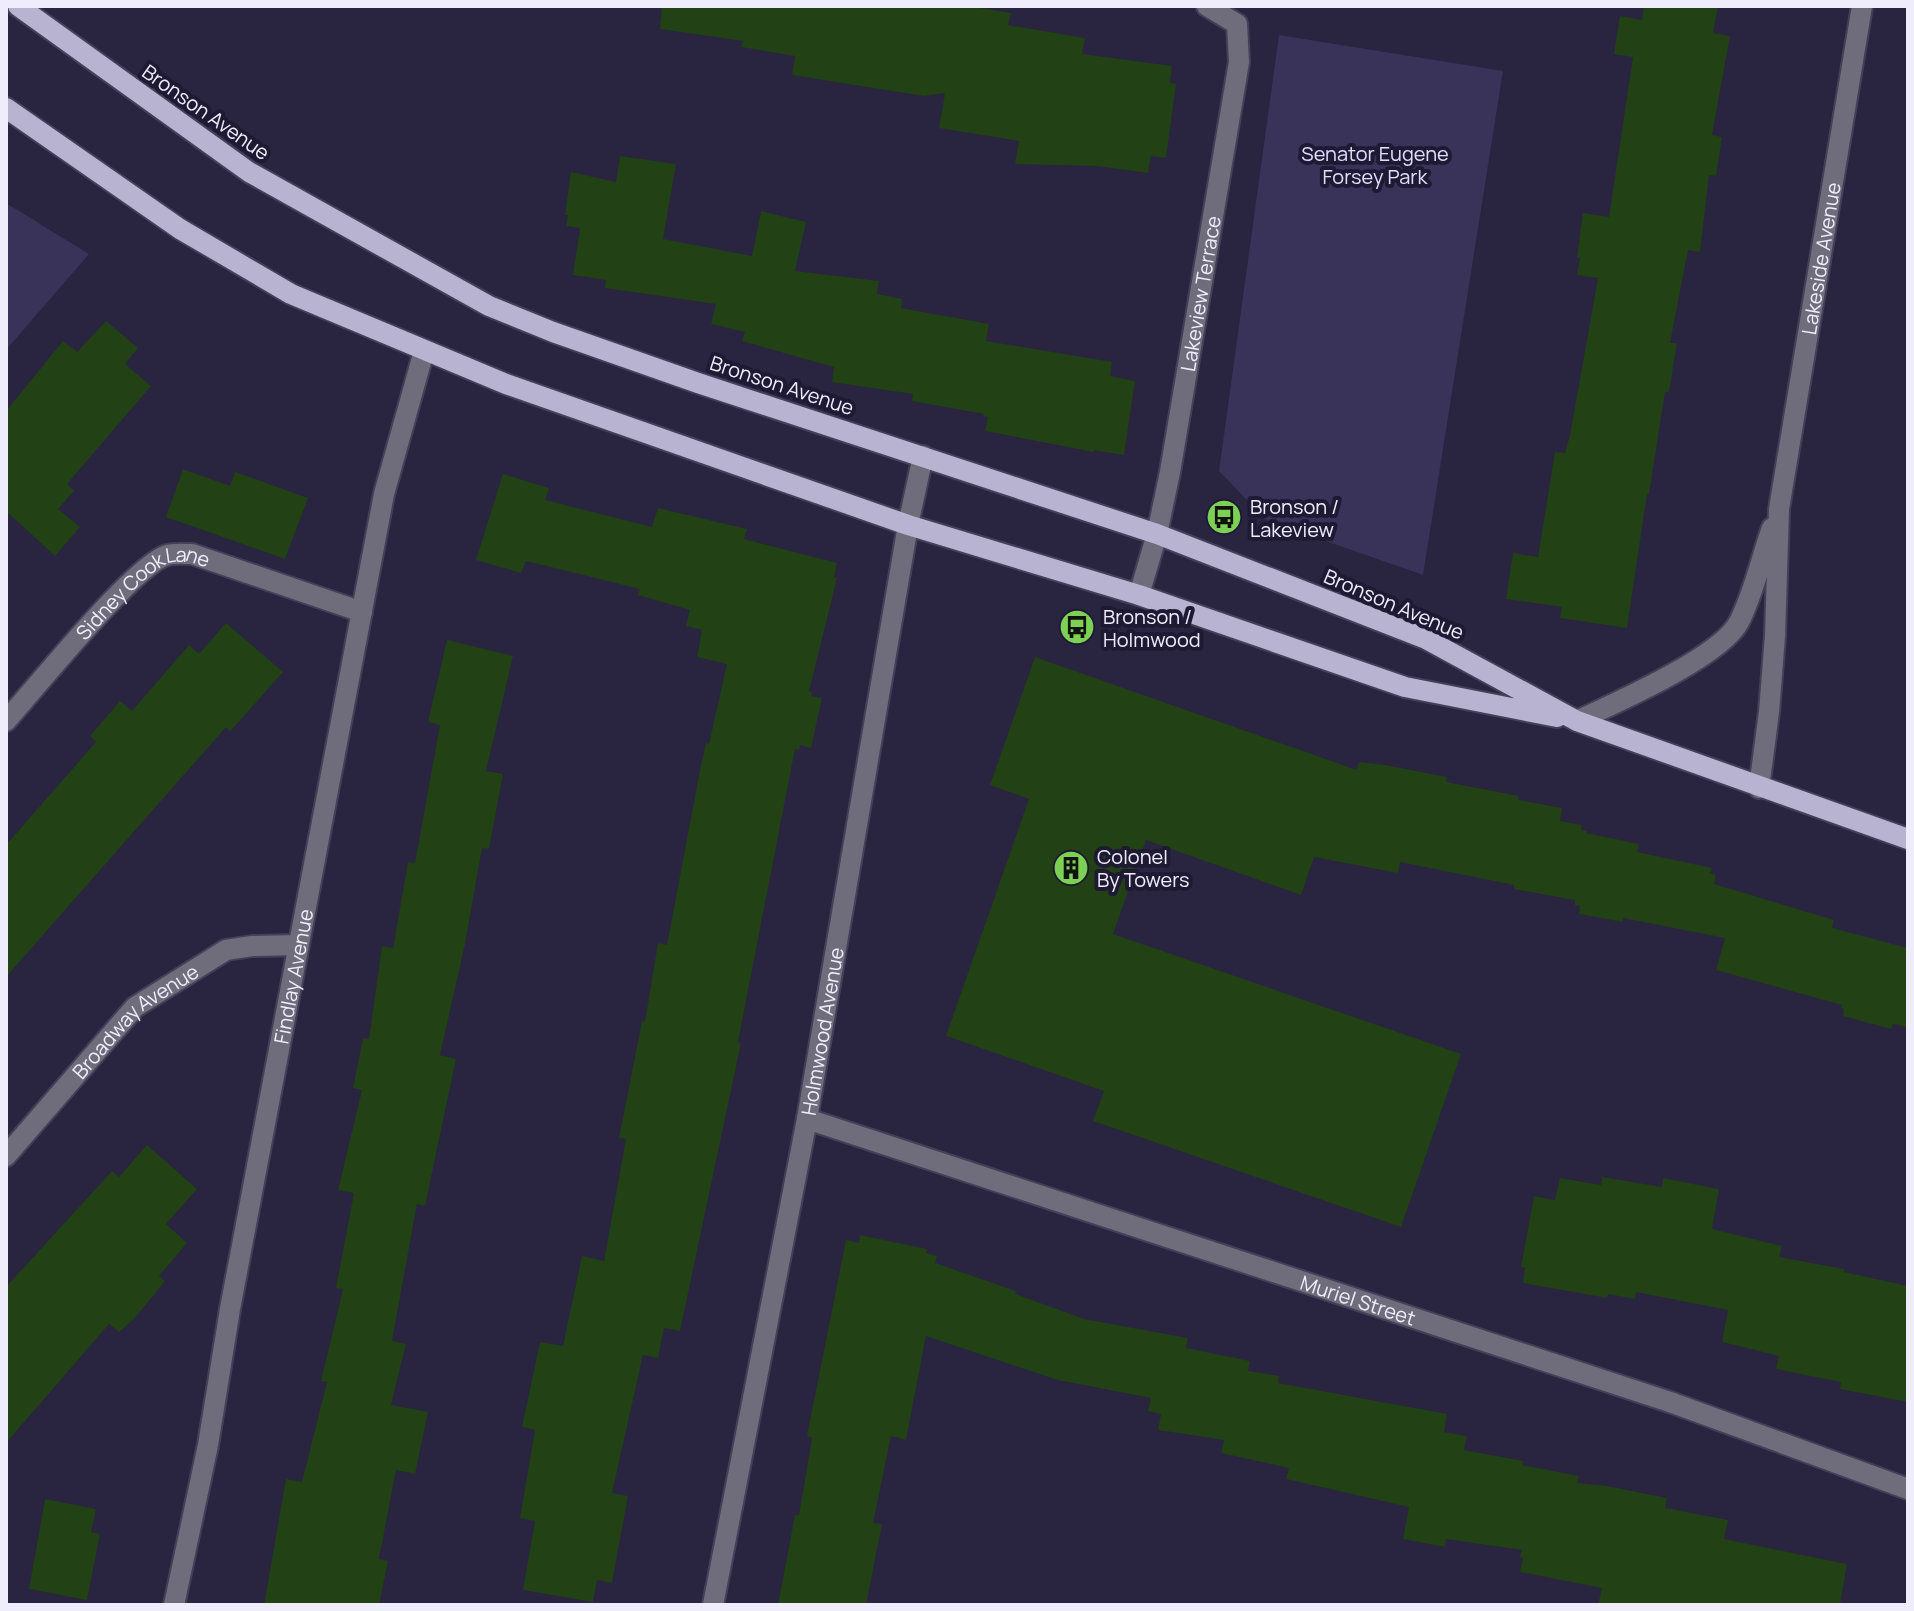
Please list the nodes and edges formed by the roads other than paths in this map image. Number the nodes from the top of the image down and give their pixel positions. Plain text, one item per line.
1 (18, 6) edge
2 (1207, 6) edge
3 (1862, 6) edge
4 (6, 108) edge
5 (424, 351) junction
6 (923, 456) junction
7 (1779, 509) junction
8 (908, 525) junction
9 (1157, 534) junction
10 (1139, 595) junction
11 (362, 612) junction
12 (6, 721) edge
13 (1577, 721) junction
14 (1759, 788) junction
15 (1908, 839) edge
16 (299, 945) junction
17 (807, 1119) junction
18 (6, 1156) edge
19 (1908, 1489) edge
20 (174, 1605) edge
21 (713, 1605) edge

1 - 6 main road, Bronson Avenue
2 - 9 street, Lakeview Terrace
3 - 7 street, Lakeside Avenue
4 - 5 main road, Bronson Avenue
5 - 8 main road, Bronson Avenue
5 - 11 street, Findlay Avenue
6 - 8 street, Holmwood Avenue
6 - 9 main road, Bronson Avenue
7 - 13 street, Lakeside Avenue
7 - 14 street, Lakeside Avenue
8 - 10 main road, Bronson Avenue
8 - 17 street, Holmwood Avenue
9 - 10 street, Lakeview Terrace
9 - 13 main road, Bronson Avenue
10 - 13 main road, Bronson Avenue
11 - 12 street, Sidney Cook Lane
11 - 16 street, Findlay Avenue
13 - 14 main road, Bronson Avenue
14 - 15 main road, Bronson Avenue
16 - 18 street, Broadway Avenue
16 - 20 street, Findlay Avenue
17 - 19 street, Muriel Street
17 - 21 street, Holmwood Avenue

